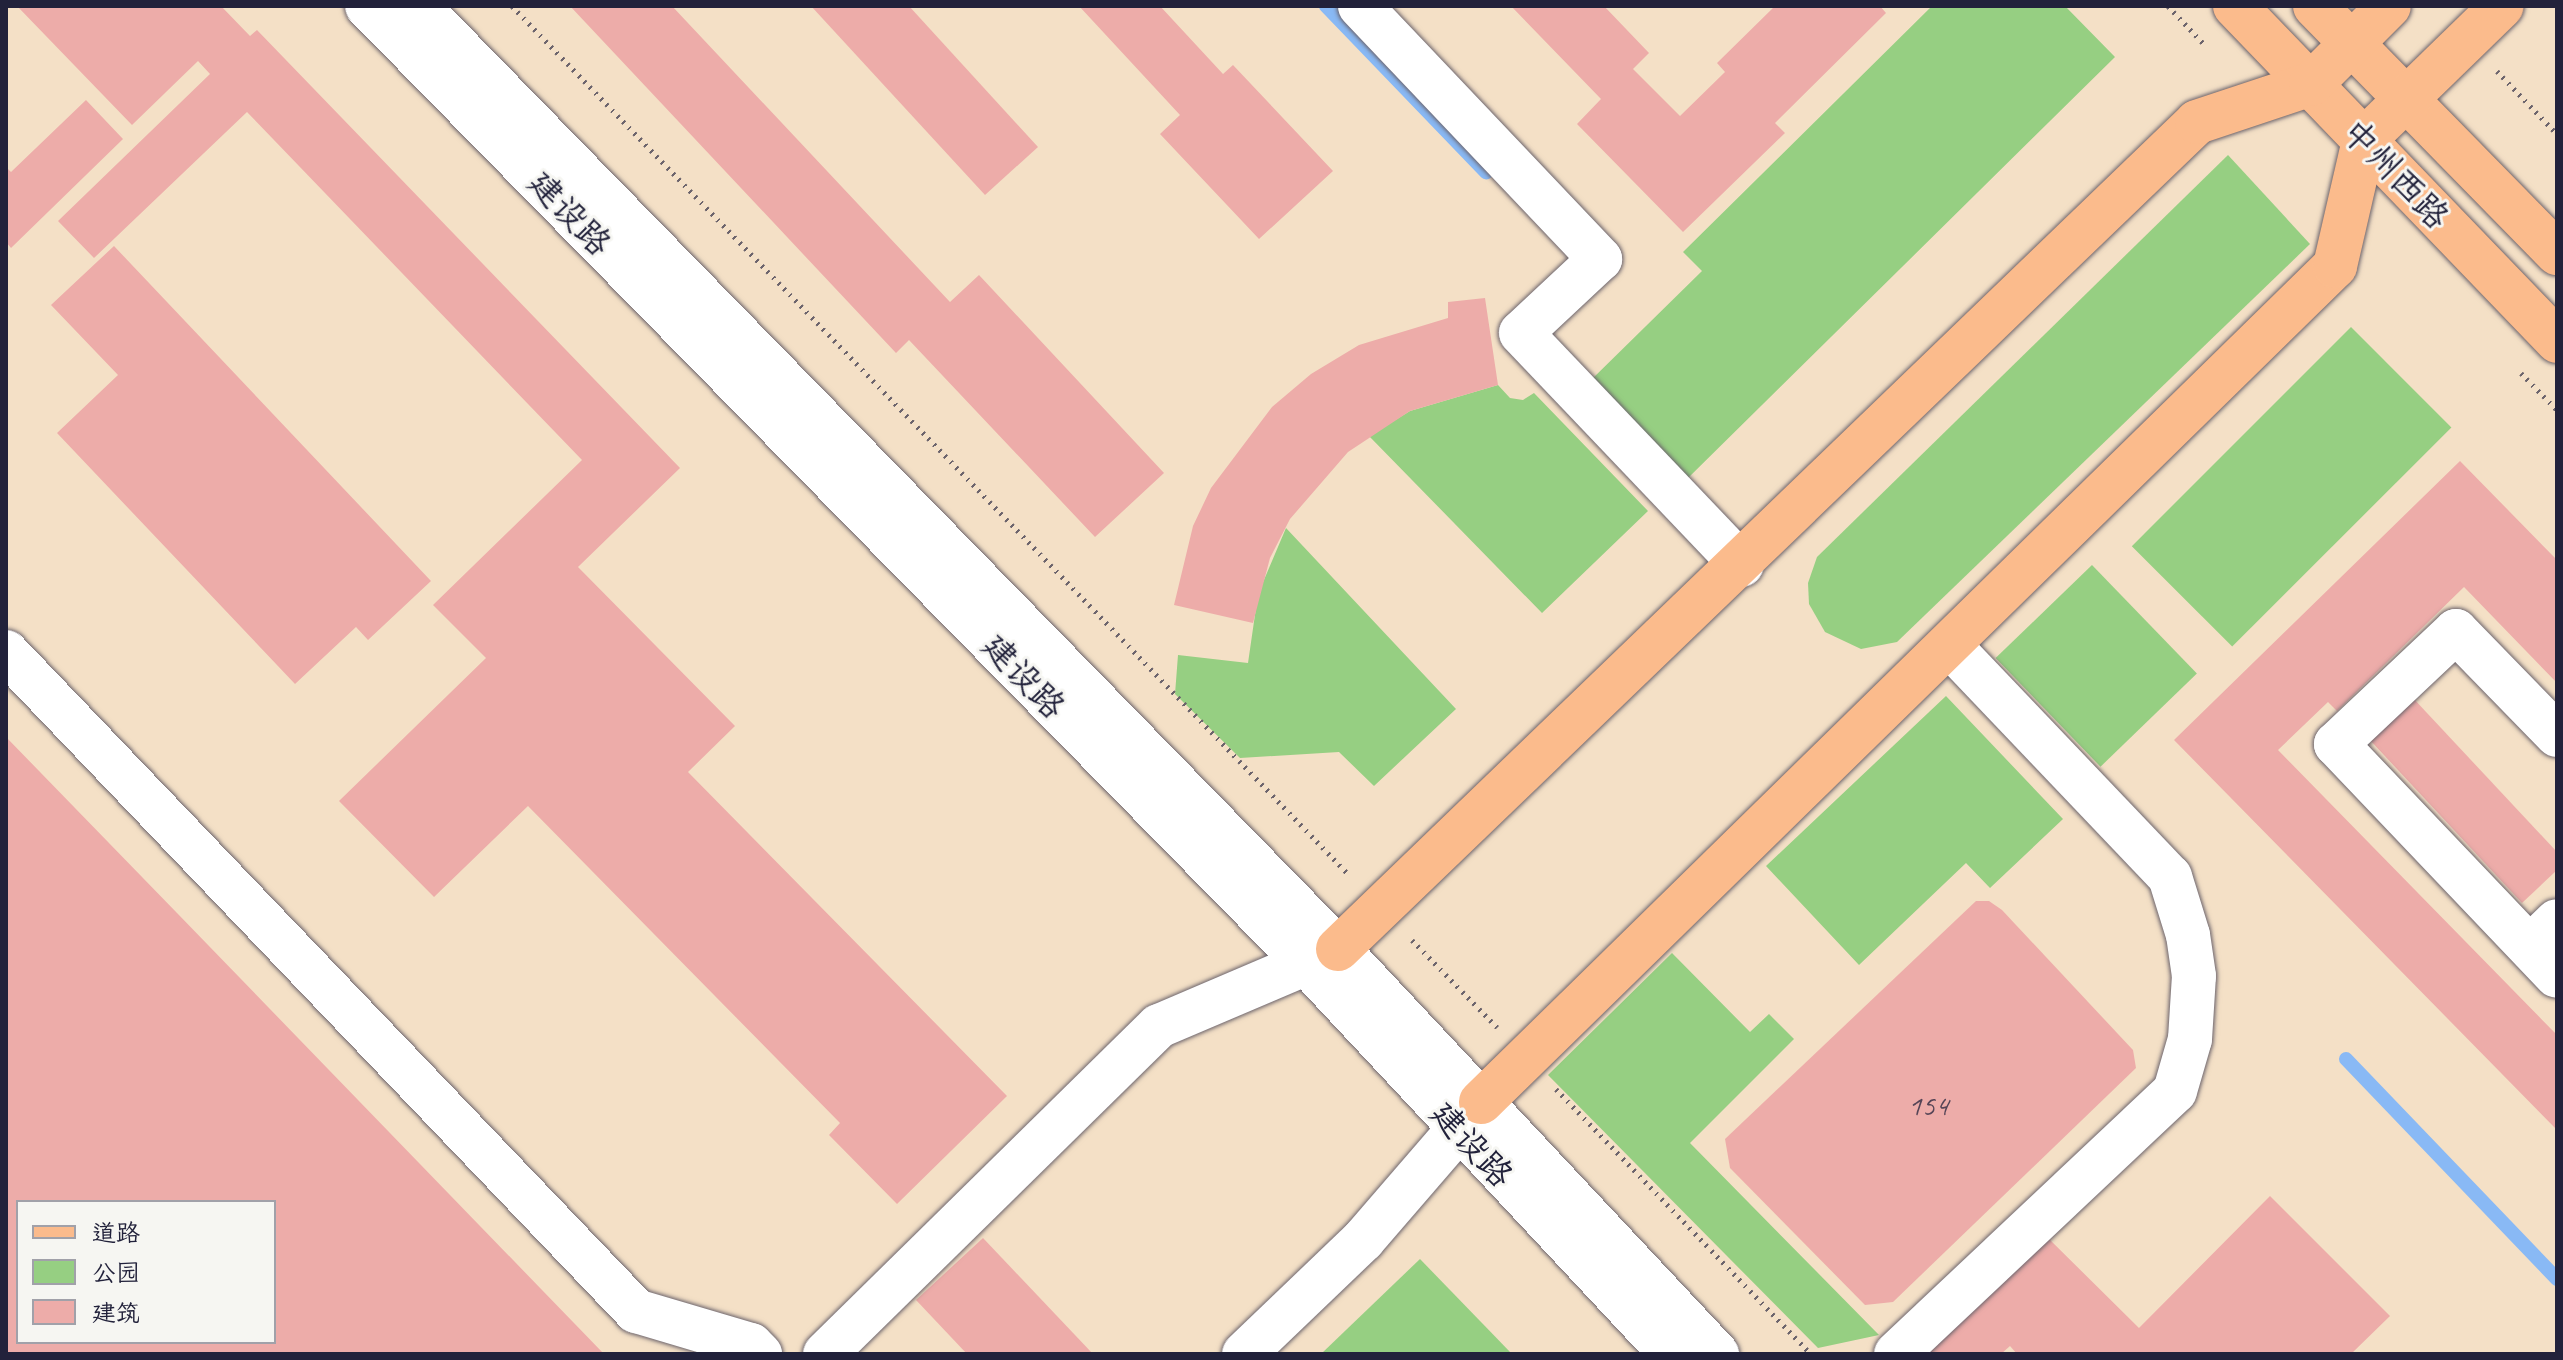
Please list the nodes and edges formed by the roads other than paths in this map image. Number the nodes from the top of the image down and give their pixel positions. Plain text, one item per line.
1 (367, 6) edge
2 (418, 6) edge
3 (1360, 6) edge
4 (2235, 6) edge
5 (2315, 6) edge
6 (2389, 6) edge
7 (2502, 6) edge
8 (2351, 43) junction
9 (2311, 84) junction
10 (2407, 99) junction
11 (2364, 140) junction
12 (2557, 253) edge
13 (2557, 341) edge
14 (1742, 565) junction
15 (1949, 645) junction
16 (6, 652) edge
17 (2557, 735) edge
18 (2548, 948) edge
19 (1322, 956) junction
20 (1470, 1116) junction
21 (760, 1354) edge
22 (825, 1354) edge
23 (1244, 1354) edge
24 (1671, 1354) edge
25 (1717, 1354) edge
26 (1896, 1354) edge

1 - 19 street, 建设路
2 - 19 street, 建设路
3 - 14 street
4 - 9 main road, 中州西路
5 - 8 main road, 中州西路
6 - 8 main road
7 - 10 main road
8 - 9 main road
8 - 10 main road, 中州西路
9 - 11 main road, 中州西路
9 - 14 main road
10 - 11 main road
10 - 12 main road, 中州西路
11 - 13 main road, 中州西路
11 - 15 main road
14 - 19 main road
15 - 20 main road
15 - 26 street
16 - 21 street
17 - 18 street
19 - 20 street, 建设路
19 - 22 street
20 - 23 street
20 - 24 street, 建设路
20 - 25 street, 建设路

